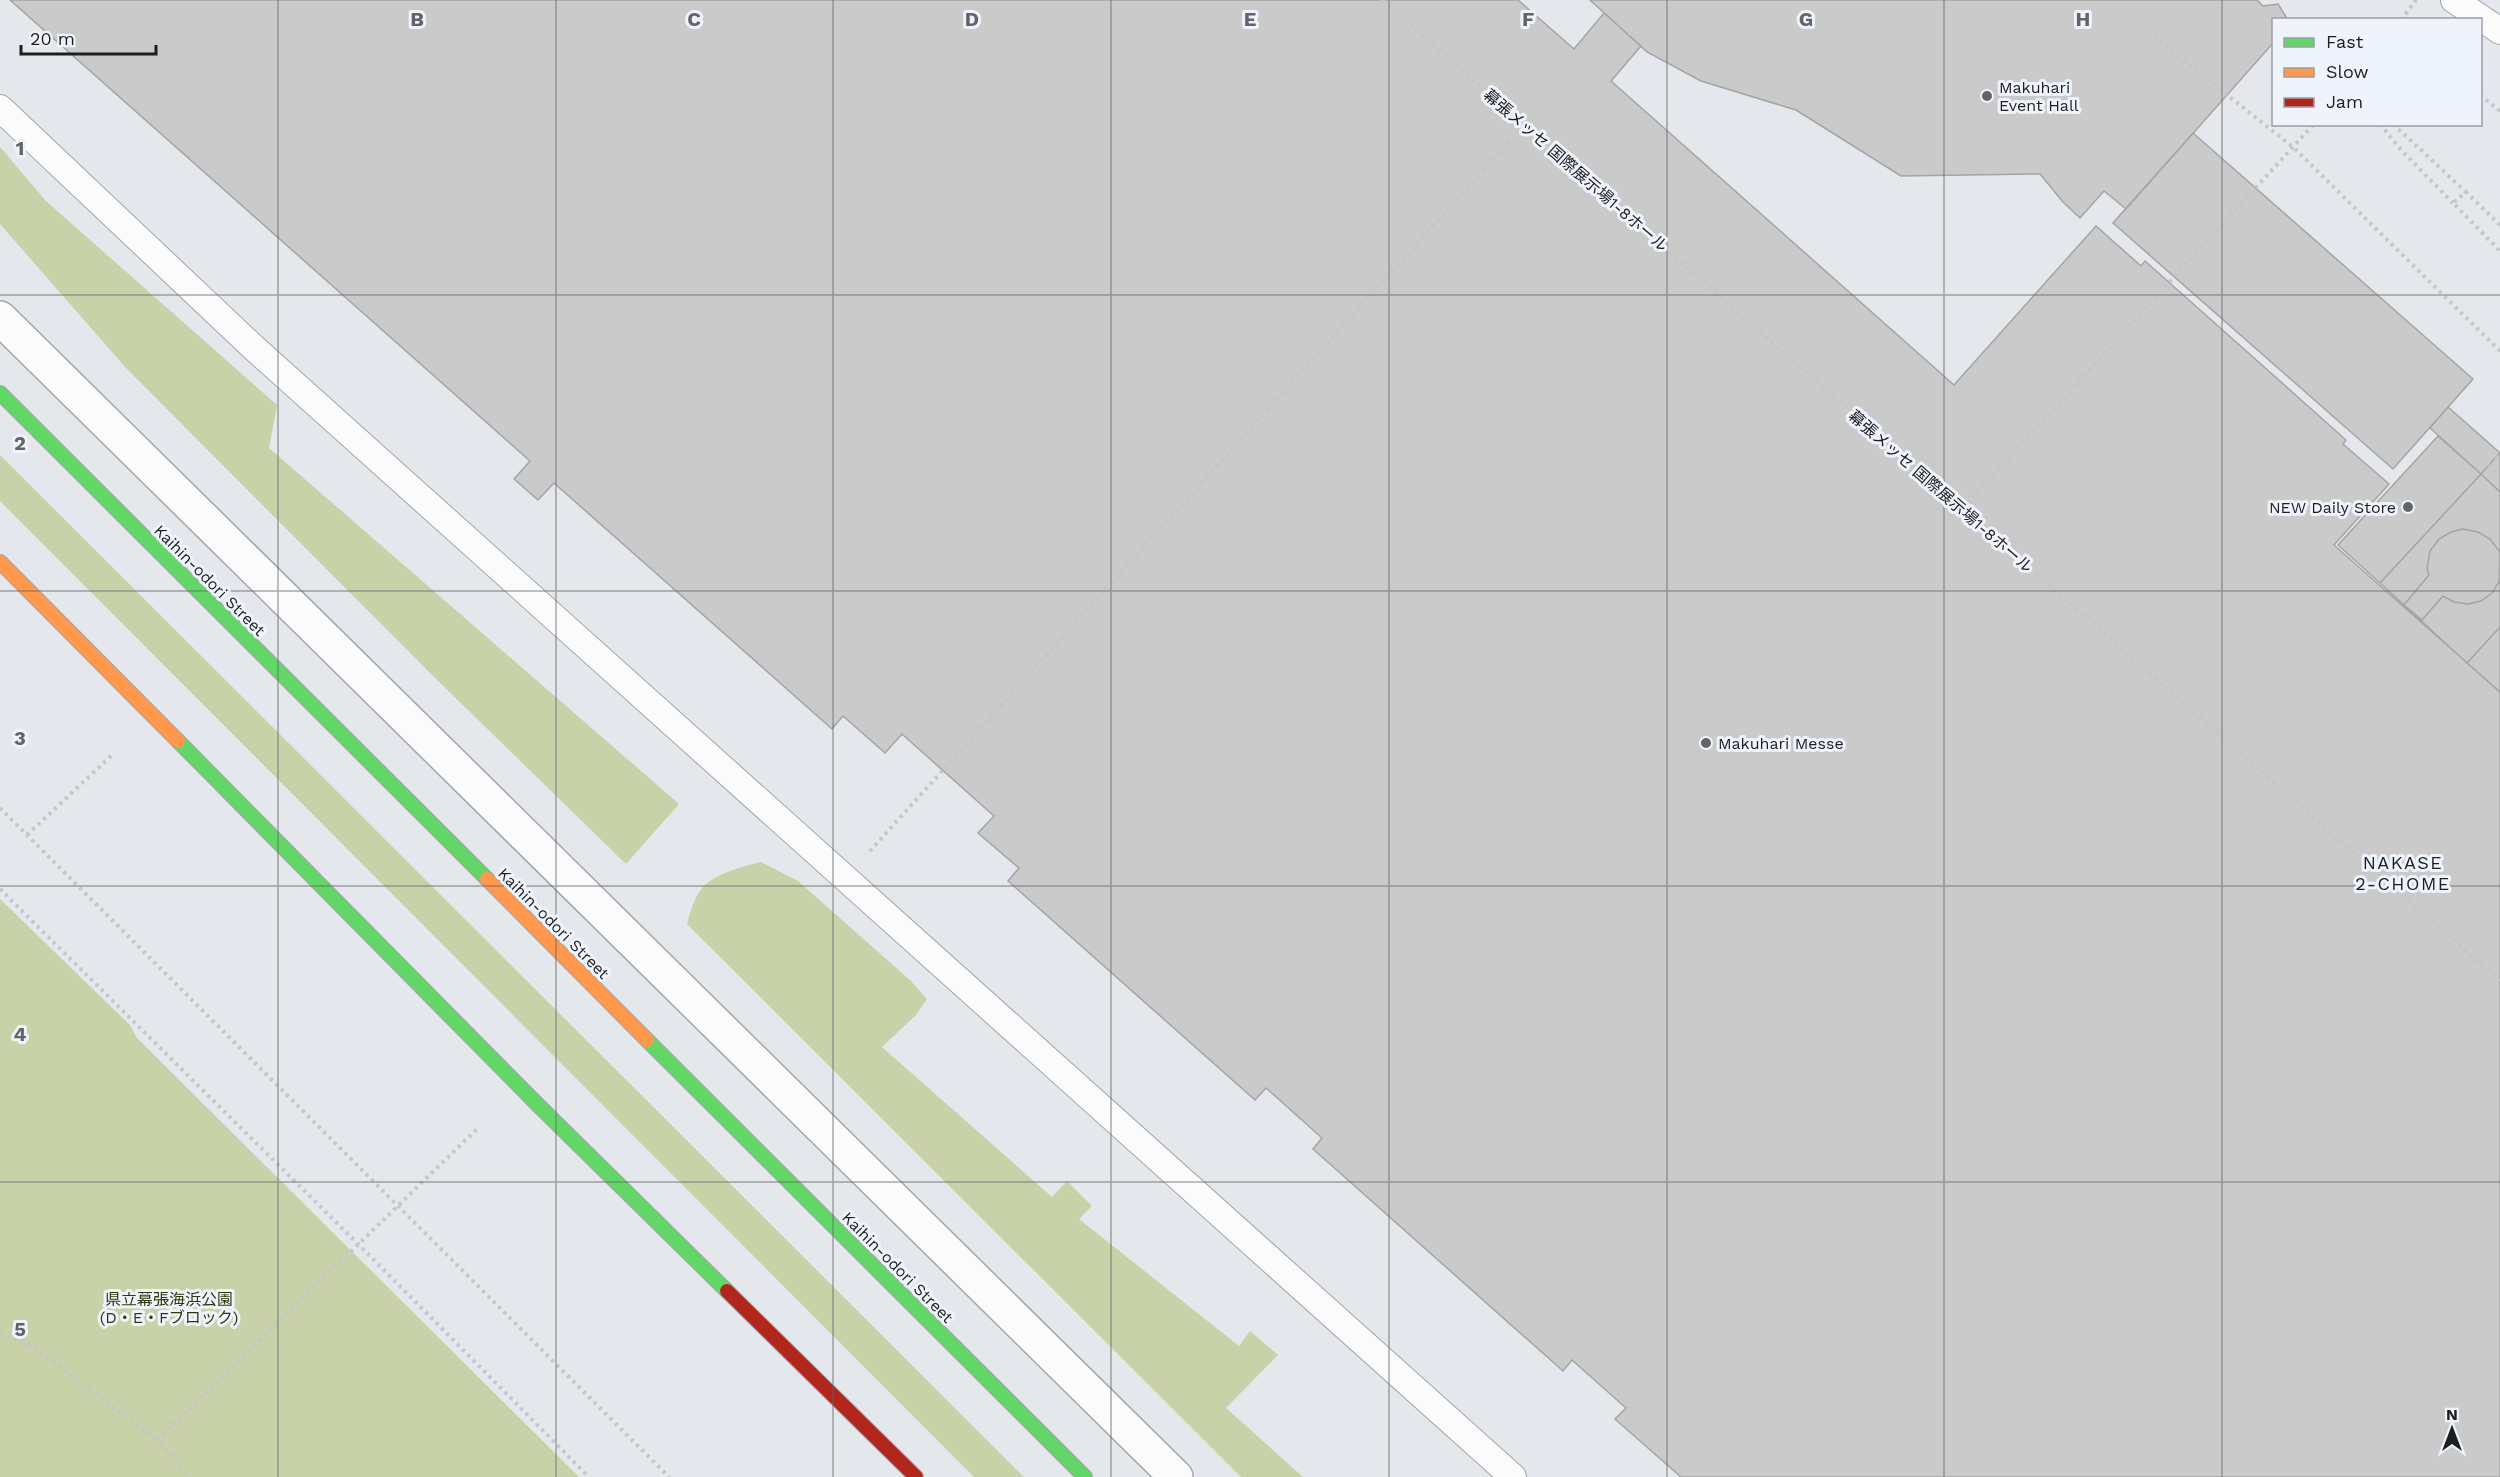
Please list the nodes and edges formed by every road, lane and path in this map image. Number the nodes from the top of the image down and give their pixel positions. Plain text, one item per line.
1 (1382, 0) edge
2 (2416, 0) edge
3 (2454, 0) edge
4 (2402, 18) edge
5 (2481, 18) edge
6 (2482, 19) edge
7 (2500, 31) edge
8 (2154, 38) dead end
9 (2482, 96) edge
10 (0, 108) edge
11 (2500, 111) edge
12 (1524, 125) junction
13 (2312, 126) edge
14 (2382, 126) edge
15 (2395, 126) edge
16 (2293, 147) junction
17 (2466, 192) junction
18 (2453, 203) junction
19 (2500, 225) edge
20 (2500, 251) edge
21 (0, 318) edge
22 (2500, 351) edge
23 (0, 393) edge
24 (2496, 457) dead end
25 (2500, 461) edge
26 (2489, 465) dead end
27 (2500, 475) edge
28 (1962, 509) junction
29 (0, 562) edge
30 (112, 755) dead end
31 (0, 808) edge
32 (27, 835) junction
33 (845, 878) junction
34 (0, 889) edge
35 (2500, 981) edge
36 (479, 1127) dead end
37 (398, 1206) junction
38 (358, 1244) junction
39 (0, 1333) edge
40 (157, 1440) junction
41 (190, 1477) edge
42 (589, 1477) edge
43 (669, 1477) edge
44 (916, 1477) edge
45 (1085, 1477) edge
46 (1176, 1477) edge
47 (1513, 1477) edge

1 - 12 path, 幕張メッセ 国際展示場1-8ホール
2 - 4 path
3 - 5 lane
6 - 7 lane
8 - 16 path
9 - 11 path
10 - 33 lane
12 - 28 path, 幕張メッセ 国際展示場1-8ホール
12 - 33 path
13 - 16 path
14 - 18 path
15 - 17 path
16 - 22 path
16 - 28 path
17 - 18 path
17 - 19 path
18 - 20 path
21 - 46 street
23 - 45 street, Kaihin-odori Street
24 - 25 path
26 - 27 path
28 - 35 path, 幕張メッセ 国際展示場1-8ホール
29 - 44 street
30 - 32 path
31 - 32 path
32 - 37 path
33 - 47 lane
34 - 38 path
36 - 37 path
37 - 38 path
37 - 43 path
38 - 40 path
38 - 42 path
39 - 40 path
40 - 41 path

